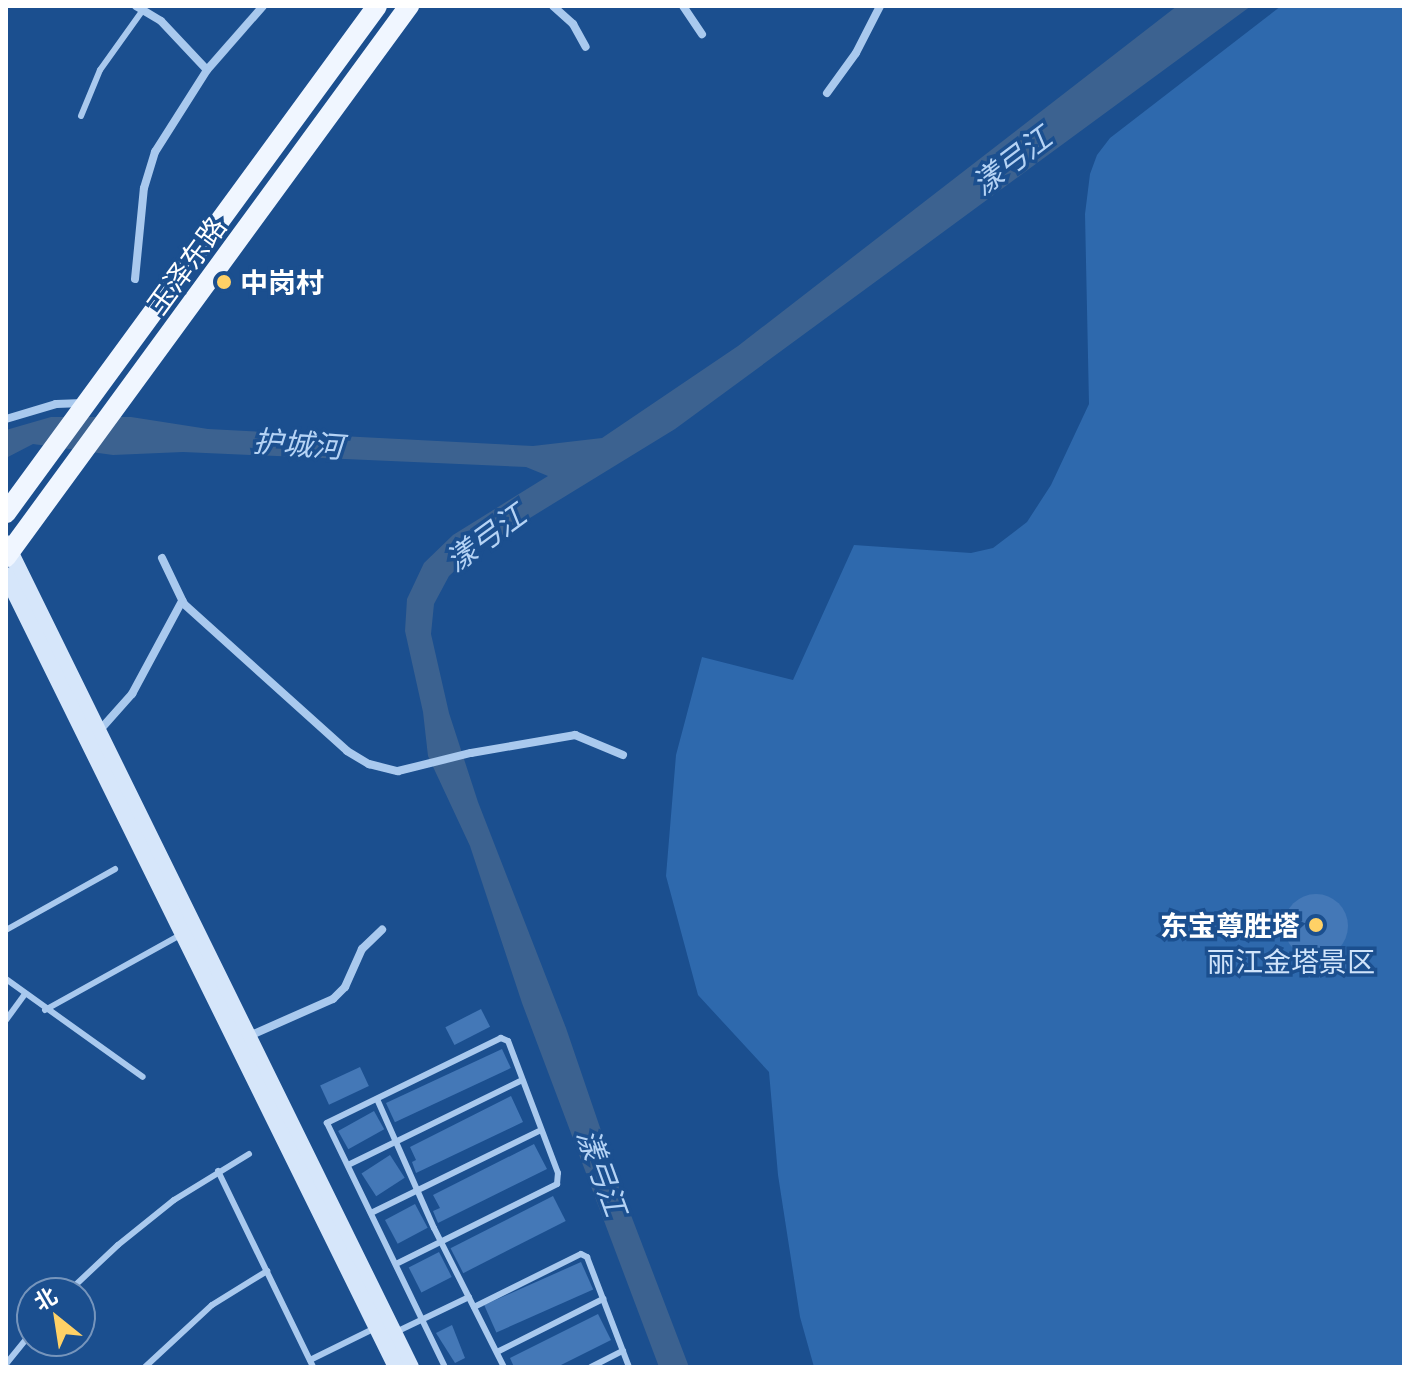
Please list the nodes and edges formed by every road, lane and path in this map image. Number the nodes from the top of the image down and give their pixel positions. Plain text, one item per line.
1 (263, 6) edge
2 (377, 6) edge
3 (409, 6) edge
4 (553, 6) edge
5 (683, 6) edge
6 (880, 6) edge
7 (140, 8) edge
8 (702, 34) dead end
9 (586, 47) dead end
10 (207, 70) junction
11 (827, 93) dead end
12 (81, 116) dead end
13 (135, 279) dead end
14 (87, 403) junction
15 (6, 419) edge
16 (6, 513) edge
17 (7, 551) edge
18 (162, 558) dead end
19 (6, 575) edge
20 (182, 601) junction
21 (98, 731) junction
22 (623, 755) dead end
23 (115, 869) dead end
24 (6, 930) edge
25 (382, 930) dead end
26 (182, 934) junction
27 (6, 979) edge
28 (24, 995) junction
29 (45, 1010) junction
30 (6, 1020) edge
31 (249, 1036) junction
32 (143, 1077) dead end
33 (522, 1080) junction
34 (377, 1099) junction
35 (541, 1130) junction
36 (396, 1142) junction
37 (249, 1154) dead end
38 (348, 1165) junction
39 (218, 1171) junction
40 (416, 1191) junction
41 (371, 1213) junction
42 (441, 1242) junction
43 (396, 1264) junction
44 (267, 1271) junction
45 (85, 1277) edge
46 (469, 1297) junction
47 (603, 1299) junction
48 (474, 1307) junction
49 (422, 1319) junction
50 (377, 1328) junction
51 (395, 1333) junction
52 (623, 1351) junction
53 (497, 1352) junction
54 (311, 1363) edge
55 (145, 1367) edge
56 (396, 1367) edge
57 (411, 1367) edge
58 (445, 1367) edge
59 (504, 1367) edge
60 (591, 1367) edge
61 (629, 1367) edge

1 - 10 street
2 - 14 main road, 玉泽东路
3 - 17 main road, 玉泽东路
4 - 9 street
5 - 8 street
6 - 11 street
7 - 10 street
7 - 12 lane
10 - 13 street
14 - 15 street
14 - 16 main road, 玉泽东路
17 - 21 street
18 - 20 street
19 - 26 street
20 - 21 street
20 - 22 street
21 - 31 street
23 - 24 lane
25 - 31 street
26 - 29 lane
26 - 50 street
27 - 28 lane
28 - 29 lane
28 - 30 lane
29 - 32 lane
31 - 51 street
33 - 34 lane
33 - 35 lane
33 - 36 lane
34 - 36 lane
34 - 38 lane
35 - 40 lane
35 - 42 lane
36 - 38 lane
36 - 40 lane
37 - 39 lane
38 - 41 lane
39 - 44 lane
39 - 45 lane
40 - 41 lane
40 - 42 lane
41 - 43 lane
42 - 43 lane
42 - 46 lane
43 - 49 lane
44 - 54 lane
44 - 55 lane
46 - 48 lane
46 - 49 lane
47 - 48 lane
47 - 52 lane
47 - 53 lane
48 - 53 lane
49 - 51 lane
49 - 58 lane
50 - 54 lane
50 - 56 street
51 - 57 street
52 - 60 lane
52 - 61 lane
53 - 59 lane

